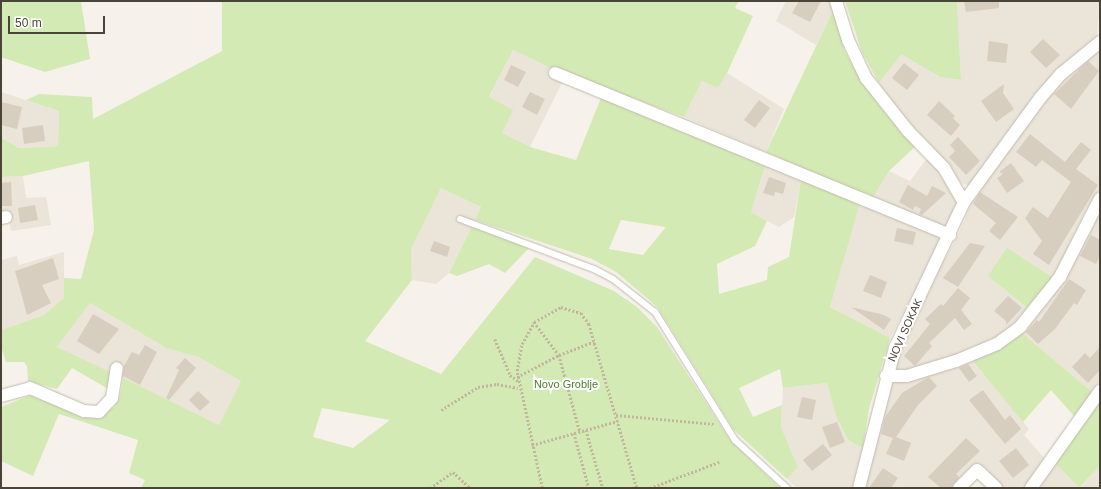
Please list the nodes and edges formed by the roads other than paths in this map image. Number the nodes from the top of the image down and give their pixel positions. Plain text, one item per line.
1 (836, 1) edge
2 (1100, 42) edge
3 (555, 73) dead end
4 (1100, 200) edge
5 (964, 202) junction
6 (460, 219) dead end
7 (950, 235) junction
8 (117, 368) dead end
9 (886, 376) junction
10 (1100, 391) edge
11 (1, 396) edge
12 (787, 488) edge
13 (859, 488) edge
14 (959, 488) edge
15 (996, 488) edge
16 (1031, 488) edge

1 - 5 street
2 - 5 street, NOVI SOKAK
3 - 7 street
4 - 9 street
5 - 7 street, NOVI SOKAK
6 - 12 lane
7 - 9 street, NOVI SOKAK
8 - 11 street
9 - 13 street, NOVI SOKAK
10 - 16 street
14 - 15 street

